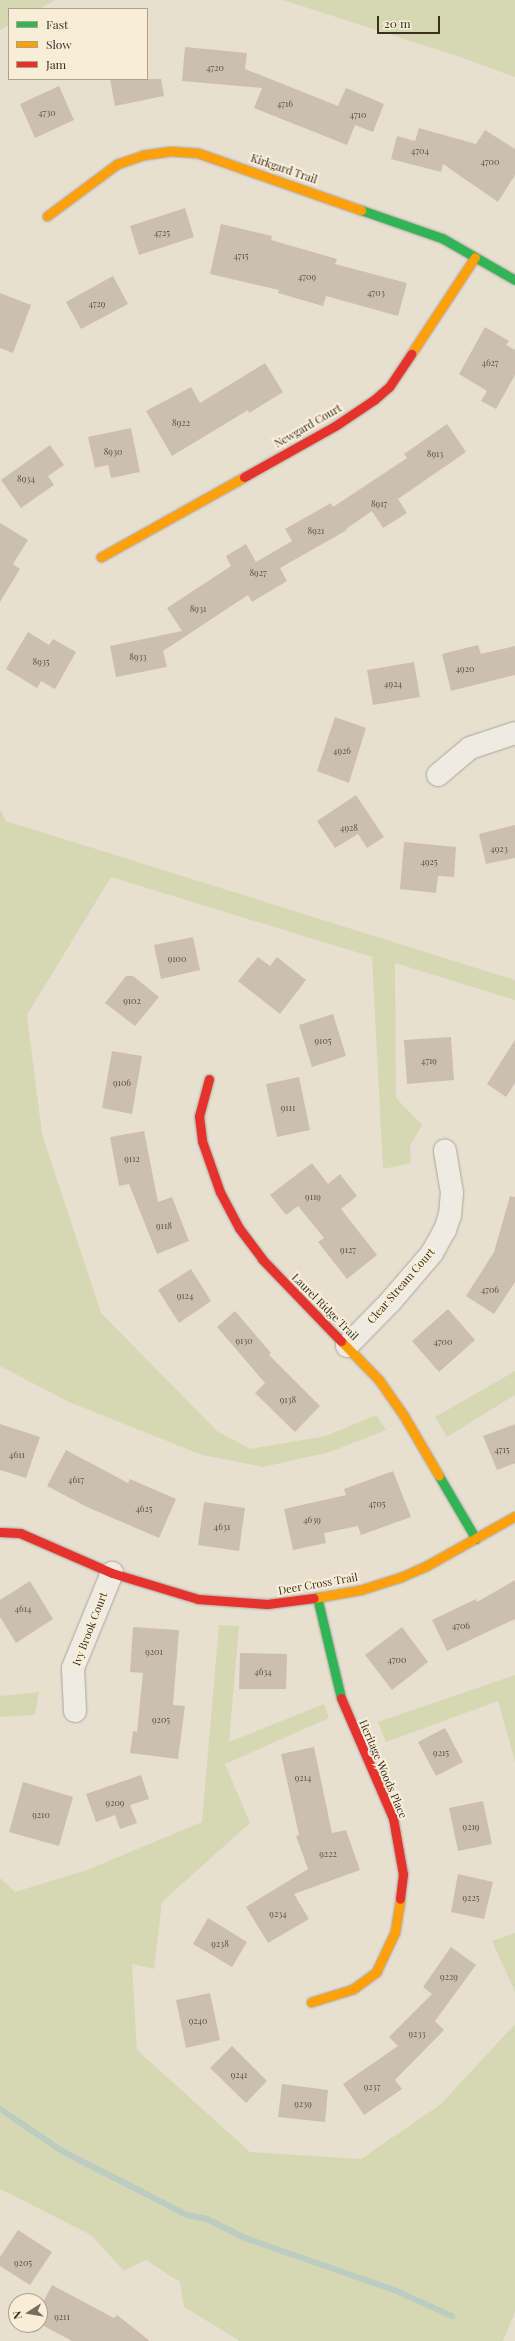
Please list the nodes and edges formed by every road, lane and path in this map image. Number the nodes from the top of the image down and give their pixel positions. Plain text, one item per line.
1 (47, 216) dead end
2 (475, 257) junction
3 (515, 280) edge
4 (101, 557) dead end
5 (515, 733) edge
6 (438, 775) dead end
7 (210, 1079) dead end
8 (445, 1151) dead end
9 (347, 1346) junction
10 (515, 1516) edge
11 (0, 1532) edge
12 (476, 1539) junction
13 (112, 1573) junction
14 (317, 1598) junction
15 (75, 1711) dead end
16 (311, 2002) dead end

1 - 2 street, Kirkgard Trail
2 - 3 street, Kirkgard Trail
2 - 4 street, Newgard Court
5 - 6 street
7 - 9 street, Laurel Ridge Trail
8 - 9 street, Clear Stream Court
9 - 12 street, Laurel Ridge Trail
10 - 12 street, Deer Cross Trail
11 - 13 street, Deer Cross Trail
12 - 14 street, Deer Cross Trail
13 - 14 street, Deer Cross Trail
13 - 15 street, Ivy Brook Court
14 - 16 street, Heritage Woods Place

